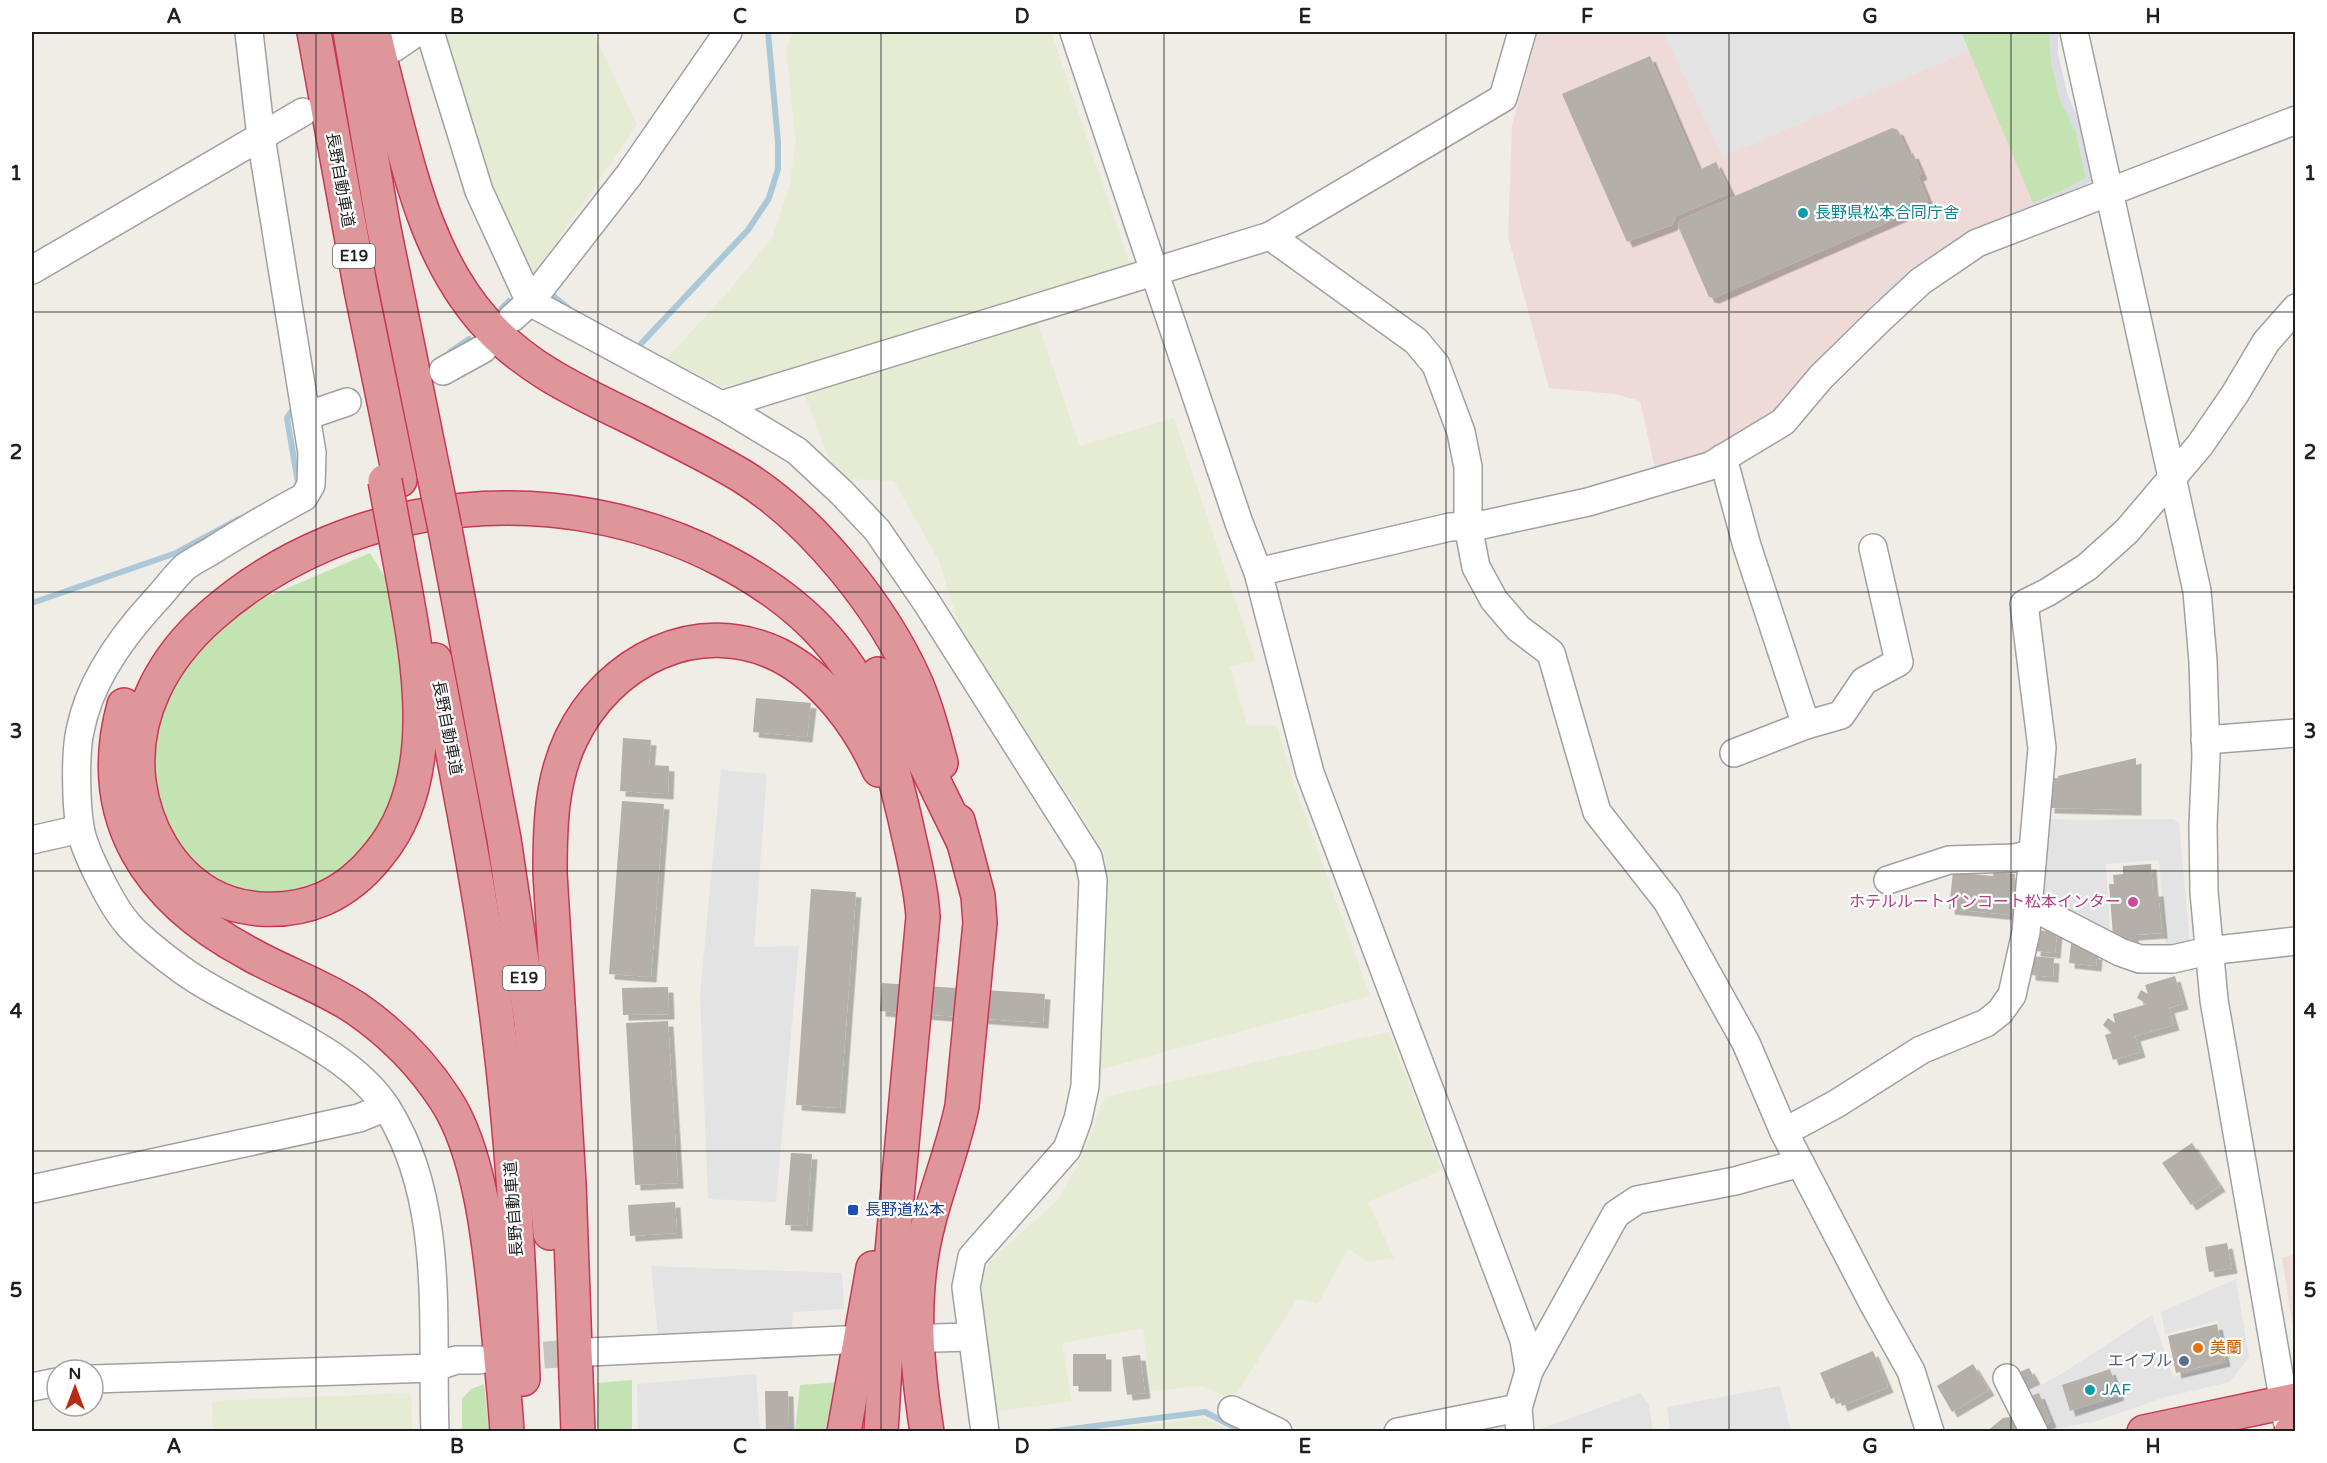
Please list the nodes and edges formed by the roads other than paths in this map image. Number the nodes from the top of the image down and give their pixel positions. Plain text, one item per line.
1 (249, 32) edge
2 (314, 32) edge
3 (350, 32) edge
4 (417, 32) edge
5 (430, 32) edge
6 (728, 32) edge
7 (1074, 32) edge
8 (1522, 32) edge
9 (2074, 32) edge
10 (384, 40) edge
11 (303, 111) dead end
12 (2295, 120) edge
13 (261, 137) junction
14 (2110, 190) junction
15 (1270, 236) junction
16 (32, 270) edge
17 (1154, 272) junction
18 (2295, 308) edge
19 (521, 310) junction
20 (483, 348) dead end
21 (442, 371) dead end
22 (347, 402) dead end
23 (721, 405) junction
24 (306, 416) junction
25 (1723, 458) junction
26 (2174, 476) junction
27 (1468, 526) junction
28 (405, 542) junction
29 (1873, 548) dead end
30 (1258, 572) junction
31 (1806, 725) junction
32 (2295, 733) edge
33 (2205, 740) junction
34 (1734, 753) dead end
35 (80, 830) junction
36 (32, 840) edge
37 (964, 843) junction
38 (2032, 854) junction
39 (917, 873) junction
40 (1888, 880) dead end
41 (2029, 905) junction
42 (2295, 941) edge
43 (2208, 951) junction
44 (906, 1102) junction
45 (386, 1107) junction
46 (1784, 1131) junction
47 (1800, 1163) junction
48 (32, 1189) edge
49 (971, 1337) junction
50 (934, 1338) dead end
51 (844, 1340) dead end
52 (589, 1352) tunnel mouth
53 (480, 1360) tunnel mouth
54 (433, 1368) junction
55 (1529, 1371) junction
56 (918, 1376) junction
57 (2007, 1378) dead end
58 (105, 1379) edge
59 (1232, 1410) dead end
60 (2291, 1419) edge
61 (1519, 1420) edge
62 (435, 1431) edge
63 (507, 1431) edge
64 (525, 1431) edge
65 (559, 1431) edge
66 (578, 1431) edge
67 (844, 1431) edge
68 (881, 1431) edge
69 (927, 1431) edge
70 (935, 1431) edge
71 (985, 1431) edge
72 (1278, 1431) edge
73 (1398, 1431) edge
74 (1930, 1431) edge
75 (2034, 1431) edge
76 (2144, 1431) edge

1 - 13 street
2 - 28 highway, 長野自動車道 / E19
3 - 65 highway, 長野自動車道 / E19, bridge
4 - 10 street
5 - 19 street
6 - 19 street
7 - 17 street
8 - 15 street
9 - 14 street
10 - 37 highway
11 - 13 street
12 - 14 street
13 - 16 street
13 - 24 street
14 - 25 street
14 - 26 street
15 - 17 street
15 - 27 street
17 - 23 street
17 - 30 street
18 - 26 street
19 - 23 street
20 - 21 street
22 - 24 street
23 - 49 street
24 - 35 street
25 - 27 street
25 - 31 street
26 - 33 street
26 - 38 street
27 - 30 street
27 - 46 street
28 - 39 highway
28 - 64 highway, 長野自動車道 / E19
29 - 31 street
30 - 55 street
31 - 34 street
32 - 33 street
33 - 43 street
35 - 36 street
35 - 45 street
37 - 56 highway
37 - 63 highway
38 - 40 street
38 - 41 street
39 - 44 highway
39 - 66 highway
41 - 43 street
41 - 46 street
42 - 43 street
43 - 60 street
44 - 67 highway
44 - 68 highway
45 - 48 street
45 - 54 street
46 - 47 street
47 - 55 street
47 - 74 street
49 - 50 street
49 - 71 street
51 - 52 street
53 - 54 street
54 - 58 street
54 - 62 street
55 - 61 street
56 - 69 highway
56 - 70 highway
57 - 75 street
59 - 72 street
60 - 76 highway
61 - 73 street

